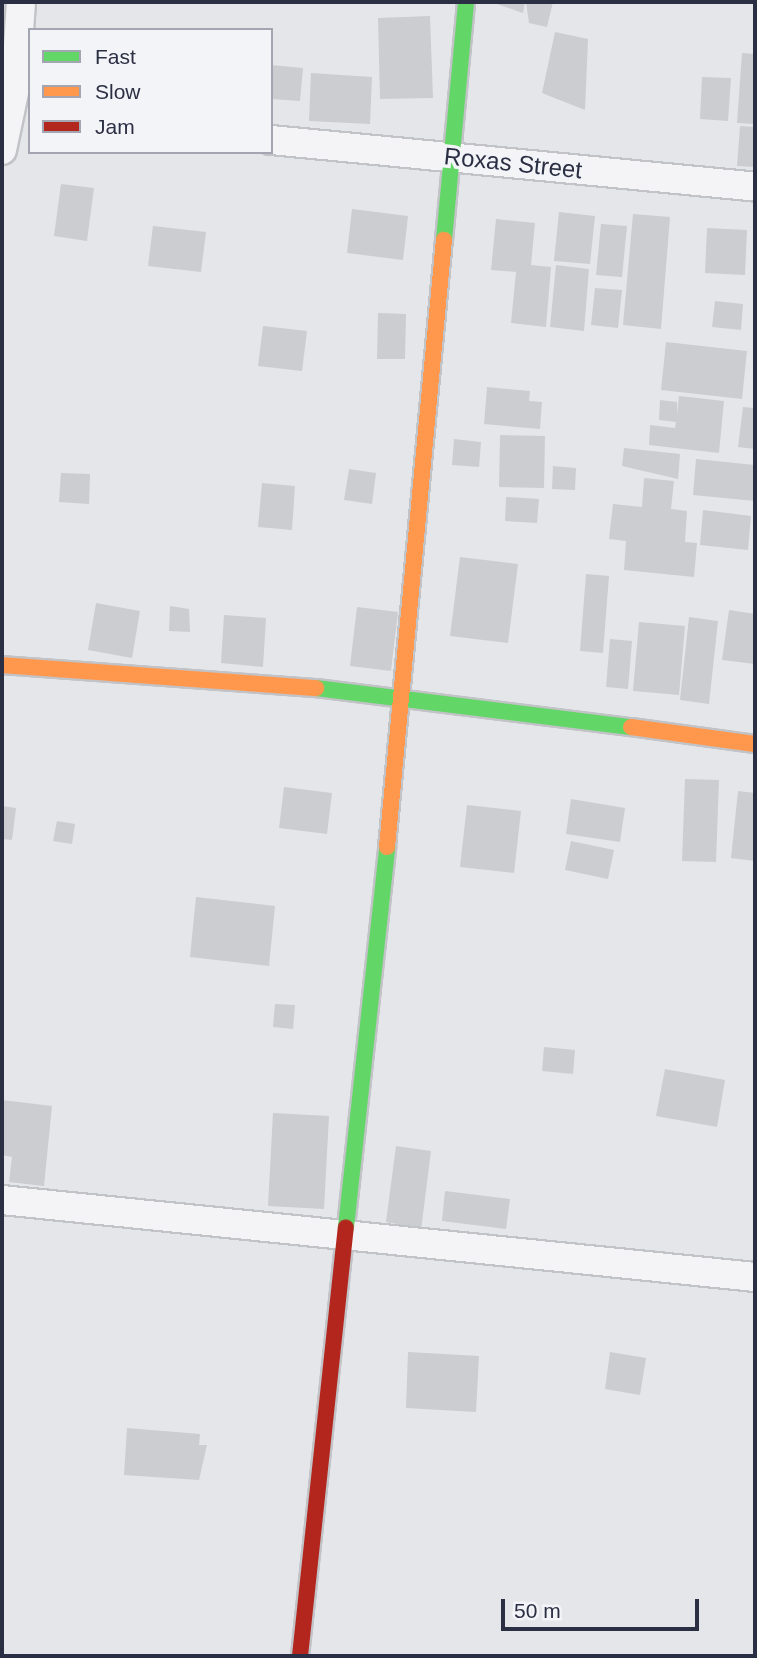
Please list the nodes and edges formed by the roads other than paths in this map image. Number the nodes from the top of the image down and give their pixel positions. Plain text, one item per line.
1 (21, 2) edge
2 (466, 2) edge
3 (13, 115) edge
4 (273, 140) edge
5 (2, 150) edge
6 (450, 157) junction
7 (755, 187) edge
8 (2, 665) edge
9 (403, 695) junction
10 (755, 744) edge
11 (2, 1200) edge
12 (345, 1240) junction
13 (755, 1277) edge
14 (300, 1656) edge

1 - 3 street
2 - 6 street
3 - 5 street
4 - 6 street, Roxas Street
6 - 7 street, Roxas Street
6 - 9 street
8 - 9 street
9 - 10 street
9 - 12 street
11 - 12 street
12 - 13 street
12 - 14 street

